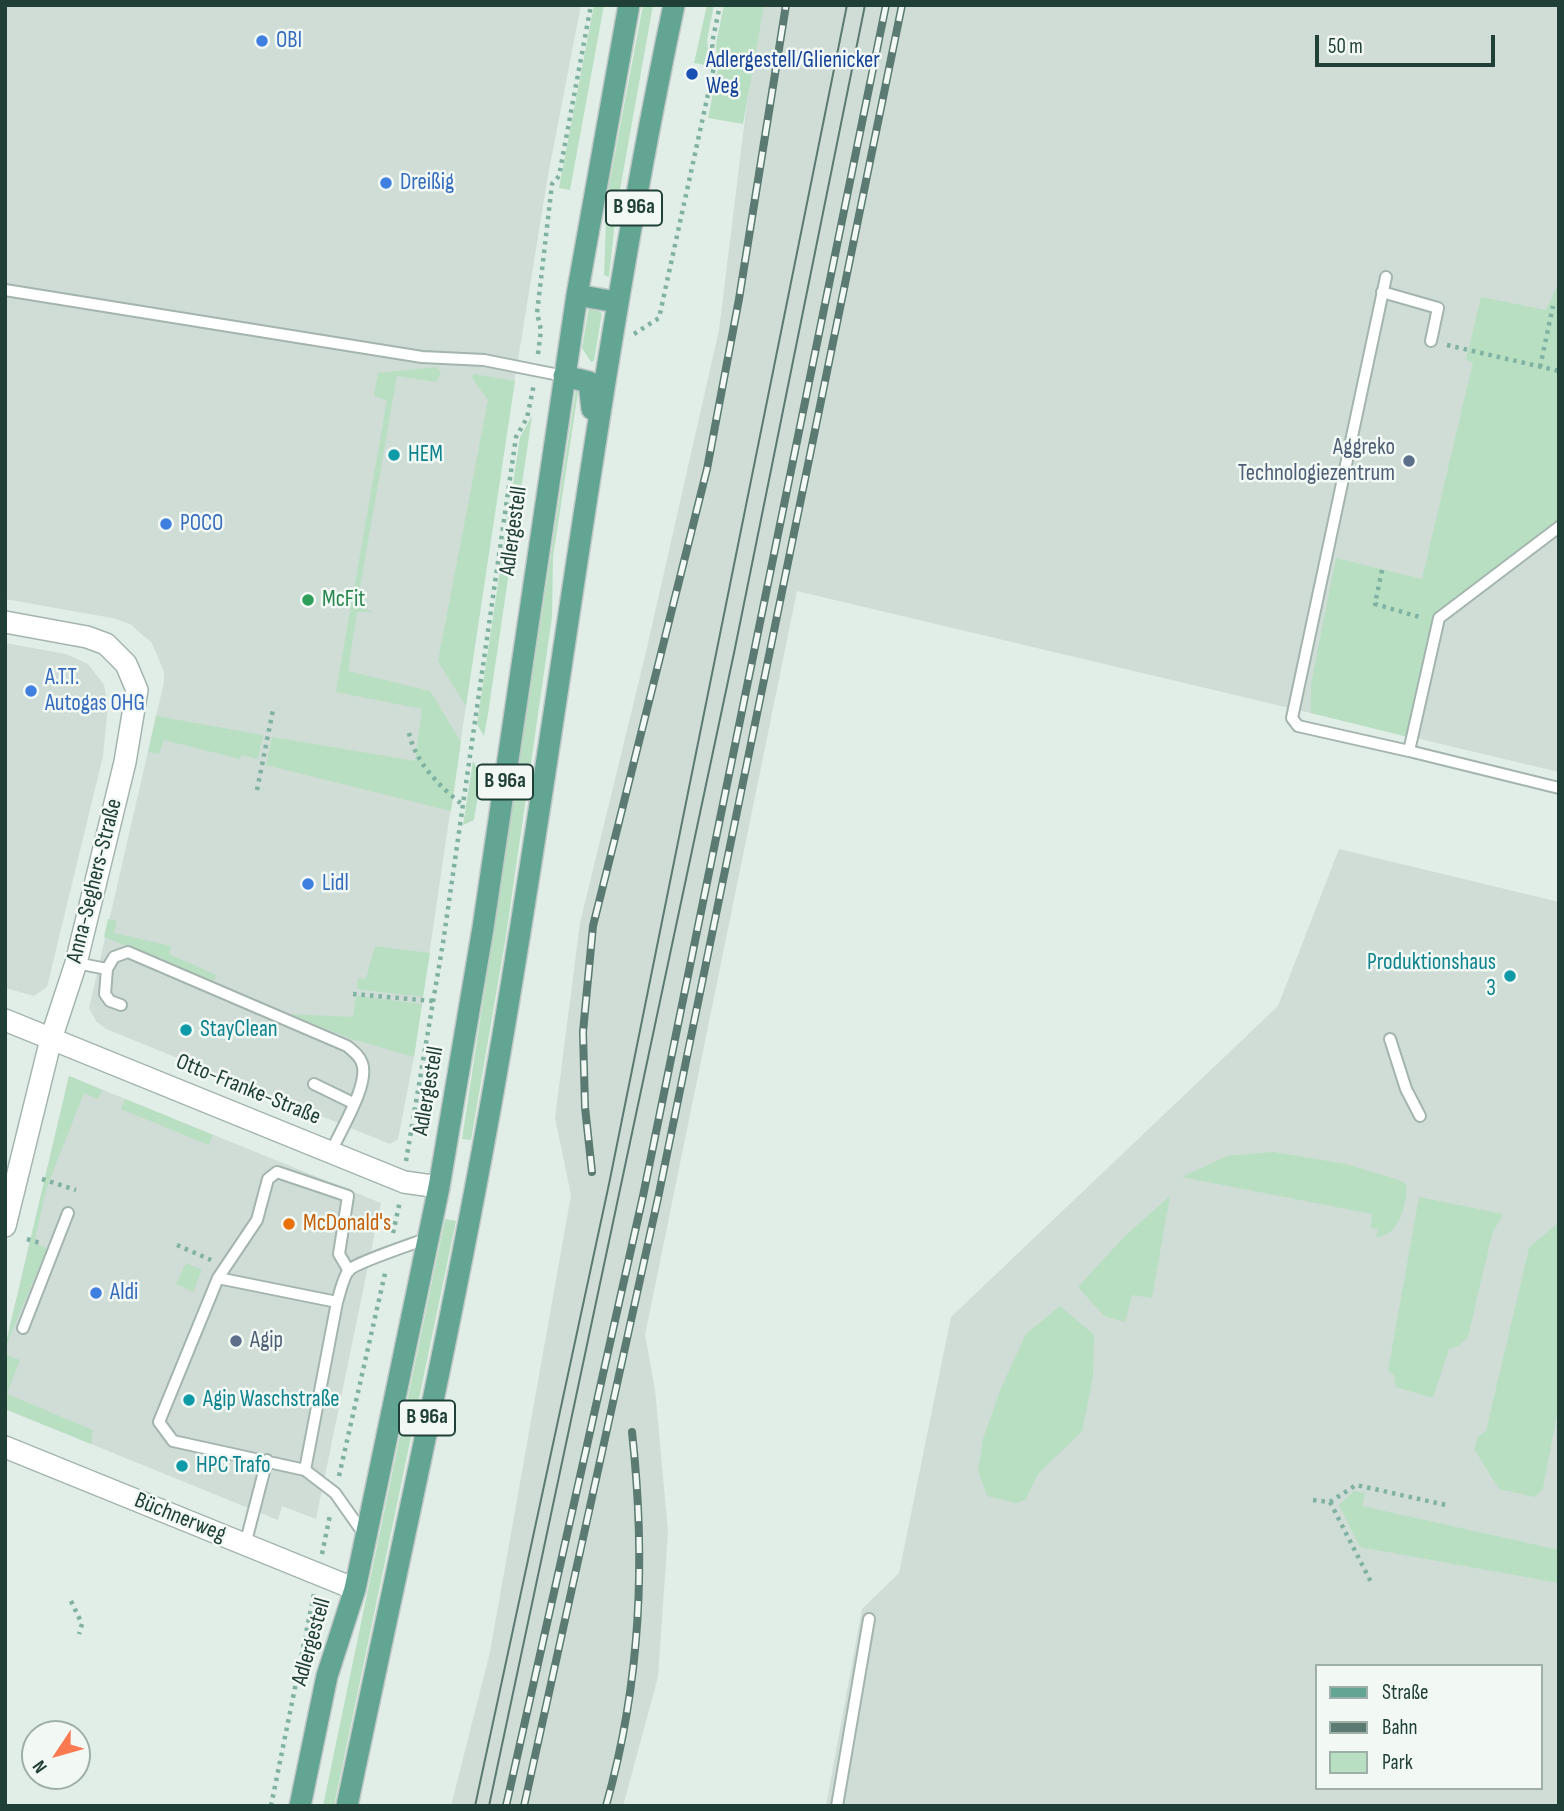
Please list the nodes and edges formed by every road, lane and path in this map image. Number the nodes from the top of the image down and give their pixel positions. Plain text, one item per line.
1 (591, 5) edge
2 (629, 5) edge
3 (674, 5) edge
4 (720, 5) edge
5 (1386, 277) dead end
6 (5, 290) edge
7 (1382, 292) junction
8 (577, 295) junction
9 (616, 302) junction
10 (1553, 306) dead end
11 (1432, 341) joint
12 (608, 350) junction
13 (1541, 367) junction
14 (536, 370) junction
15 (1559, 371) edge
16 (564, 376) junction
17 (595, 435) junction
18 (1559, 527) edge
19 (1382, 570) dead end
20 (5, 622) edge
21 (1437, 622) junction
22 (273, 710) dead end
23 (409, 733) dead end
24 (1409, 751) junction
25 (1559, 788) edge
26 (257, 790) dead end
27 (463, 805) junction
28 (76, 963) junction
29 (107, 970) junction
30 (353, 994) dead end
31 (433, 1001) junction
32 (121, 1005) dead end
33 (5, 1020) edge
34 (1390, 1039) dead end
35 (51, 1040) junction
36 (314, 1084) dead end
37 (353, 1103) junction
38 (1420, 1116) dead end
39 (331, 1152) junction
40 (42, 1179) dead end
41 (404, 1182) junction
42 (439, 1187) junction
43 (76, 1190) dead end
44 (475, 1192) junction
45 (68, 1213) dead end
46 (5, 1226) edge
47 (428, 1238) junction
48 (177, 1245) dead end
49 (349, 1271) junction
50 (218, 1278) junction
51 (337, 1302) junction
52 (23, 1328) dead end
53 (5, 1447) edge
54 (267, 1460) junction
55 (305, 1470) junction
56 (1313, 1500) dead end
57 (1330, 1502) junction
58 (1446, 1505) dead end
59 (366, 1537) junction
60 (245, 1545) junction
61 (1372, 1584) dead end
62 (355, 1589) junction
63 (71, 1601) dead end
64 (869, 1619) dead end
65 (79, 1634) dead end
66 (300, 1806) edge
67 (347, 1806) edge
68 (837, 1806) edge

1 - 14 path
2 - 8 main road, Adlergestell / B 96a
3 - 9 main road, B 96a
4 - 12 path
5 - 7 lane
6 - 14 lane
7 - 11 lane
7 - 24 lane
8 - 9 main road
8 - 16 main road, Adlergestell / B 96a
9 - 12 main road, B 96a
10 - 13 path
11 - 13 path
12 - 17 main road, B 96a
13 - 15 path
14 - 16 lane
14 - 27 path
16 - 17 main road
16 - 42 main road, Adlergestell / B 96a
17 - 44 main road, B 96a
18 - 21 lane
19 - 21 path
20 - 28 street, Anna-Seghers-Straße
21 - 24 lane
22 - 26 path
23 - 27 path
24 - 25 lane
27 - 31 path
28 - 29 lane
28 - 35 street, Anna-Seghers-Straße
29 - 32 lane
29 - 37 lane
30 - 31 path
31 - 41 path
33 - 35 street, Otto-Franke-Straße
34 - 38 lane
35 - 39 street, Otto-Franke-Straße
35 - 46 street, Anna-Seghers-Straße
36 - 37 lane
37 - 39 lane
39 - 41 street, Otto-Franke-Straße
40 - 43 path
41 - 42 street, Otto-Franke-Straße
42 - 44 main road, Otto-Franke-Straße
42 - 47 main road, Adlergestell / B 96a
44 - 67 main road, B 96a
45 - 52 lane
47 - 49 lane
47 - 59 main road, Adlergestell / B 96a
48 - 50 path
49 - 50 lane
49 - 51 lane
50 - 51 lane
50 - 54 lane
51 - 55 lane
53 - 60 street, Büchnerweg
54 - 55 lane
54 - 60 lane
55 - 59 lane
56 - 57 path
57 - 58 path
57 - 61 path
59 - 62 main road, Adlergestell / B 96a
60 - 62 street, Büchnerweg
62 - 66 main road, Adlergestell / B 96a
63 - 65 path
64 - 68 lane

